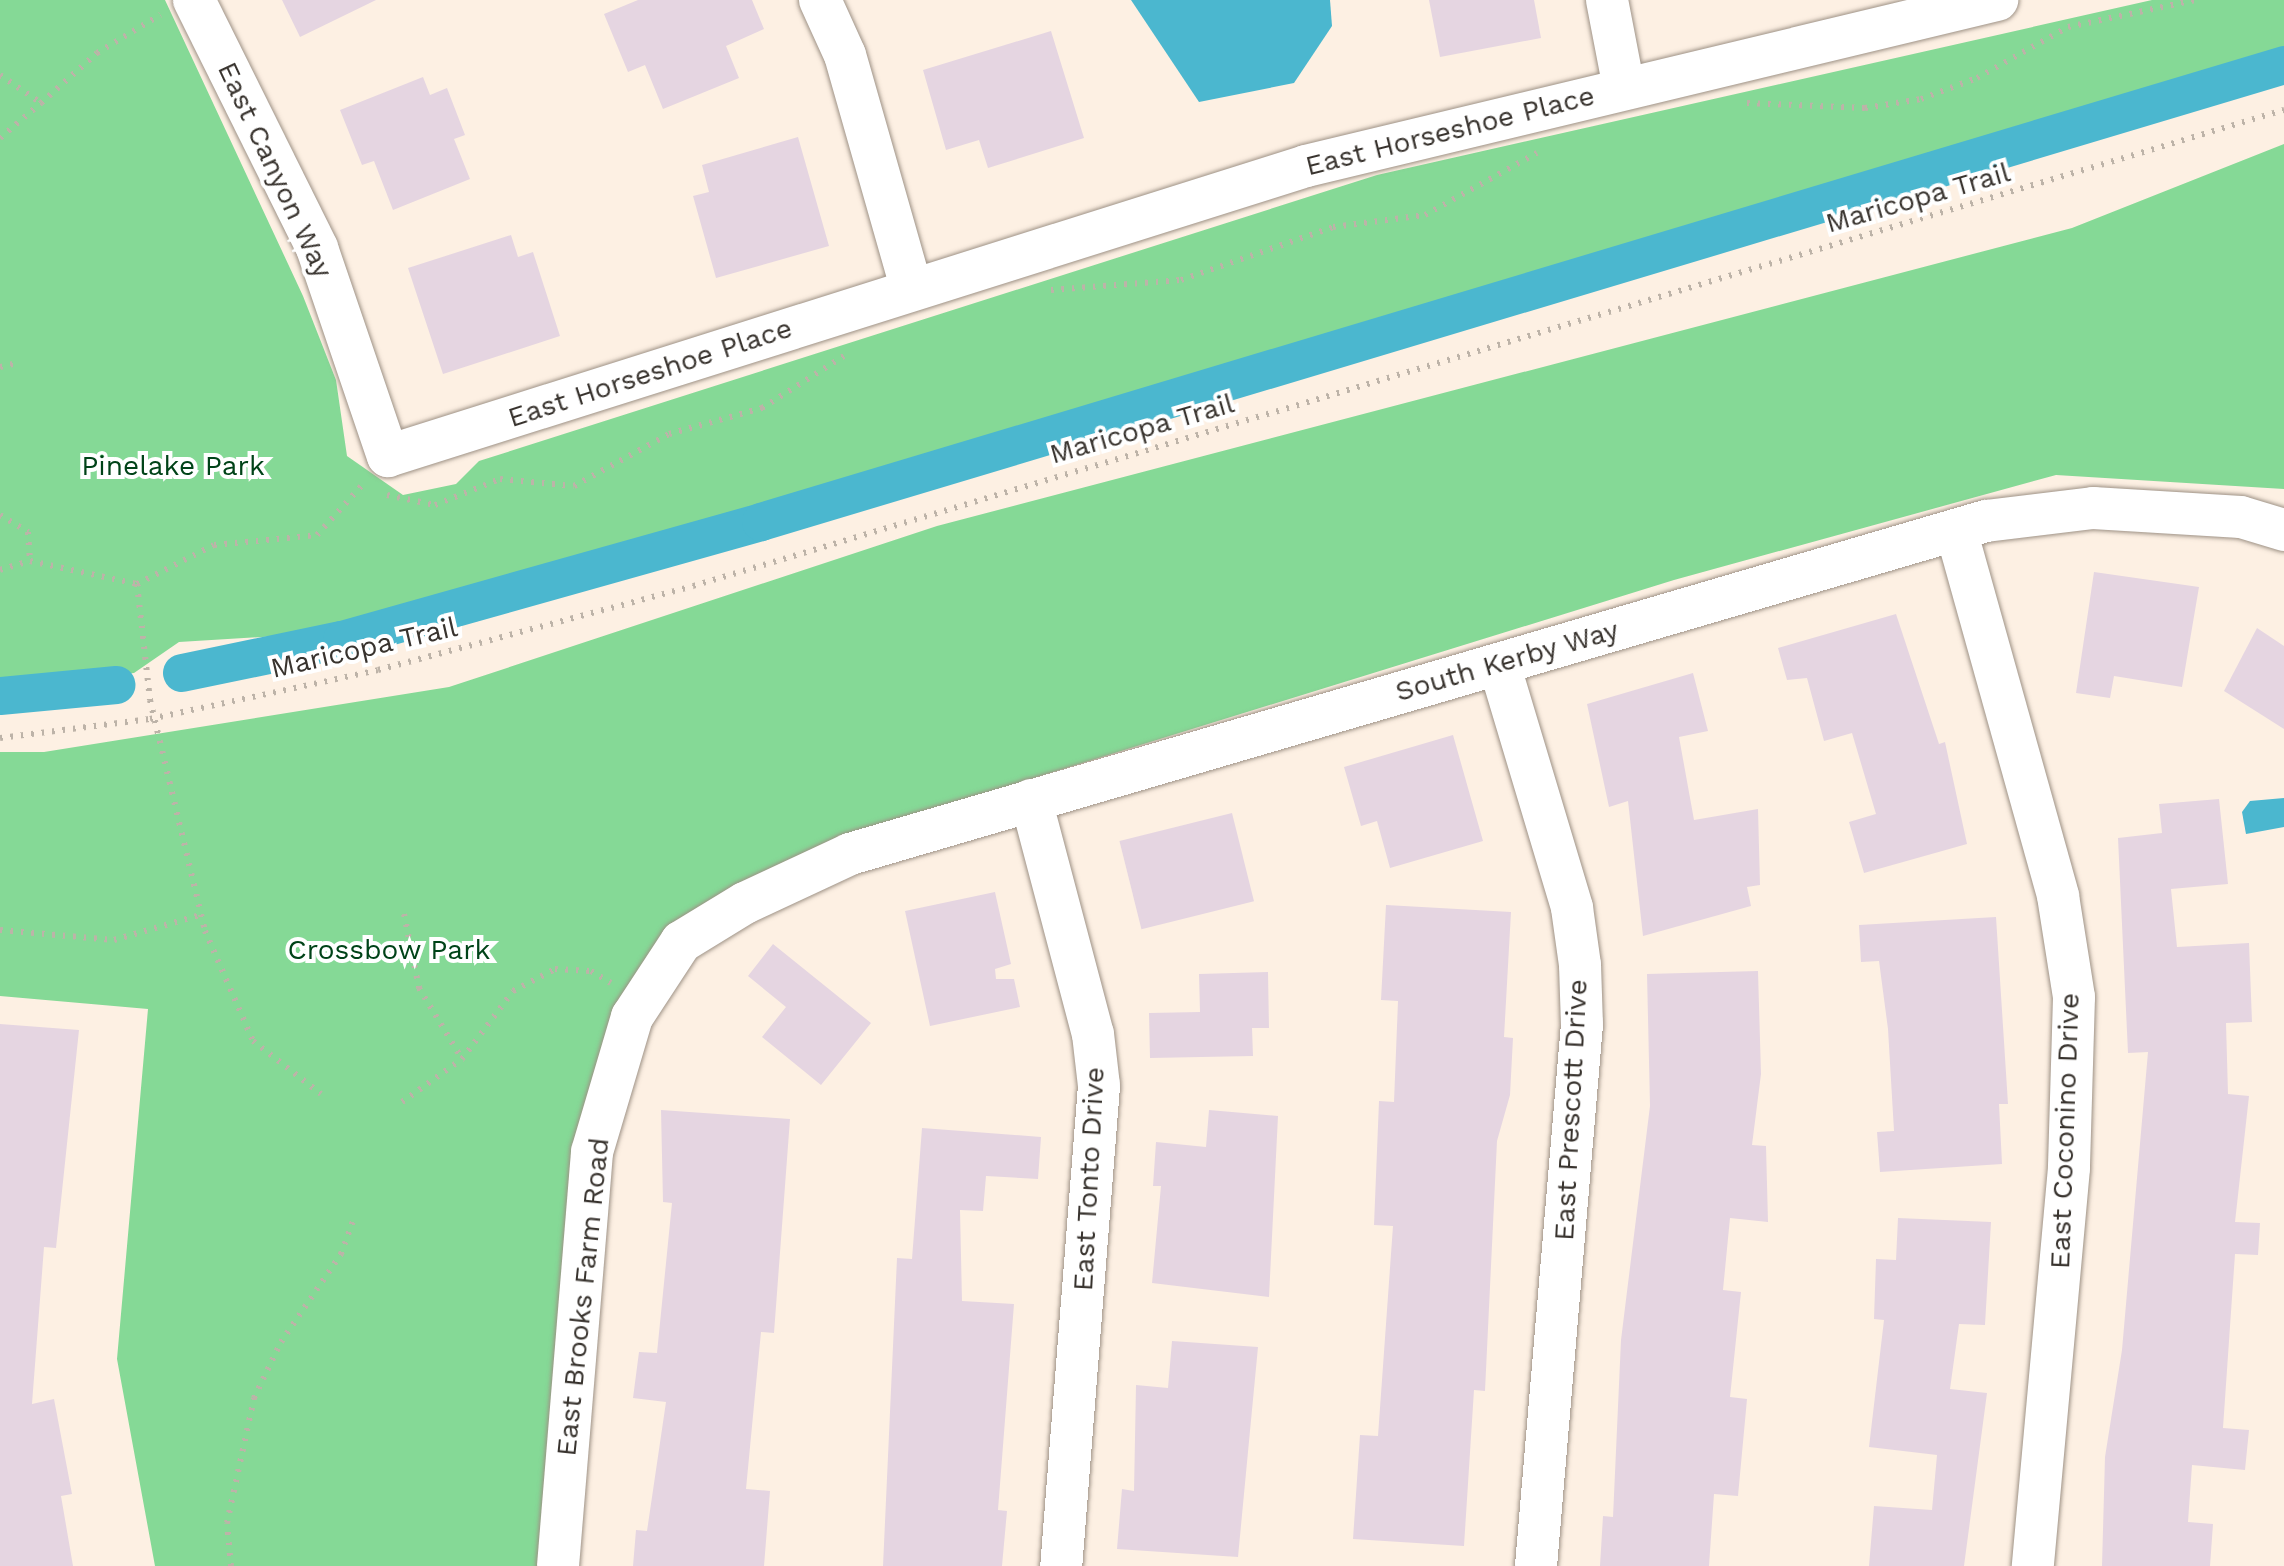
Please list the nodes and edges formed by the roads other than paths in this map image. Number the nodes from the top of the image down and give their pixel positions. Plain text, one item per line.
1 (820, 0) edge
2 (1607, 0) edge
3 (1997, 0) edge
4 (186, 3) edge
5 (1624, 88) junction
6 (912, 290) junction
7 (376, 470) joint
8 (1956, 530) junction
9 (2284, 530) edge
10 (1499, 664) junction
11 (1031, 800) junction
12 (745, 902) joint
13 (558, 1566) edge
14 (1061, 1566) edge
15 (1536, 1566) edge
16 (2033, 1566) edge

1 - 6 street
2 - 5 street
3 - 5 street, East Horseshoe Place
4 - 7 street, East Canyon Way
5 - 6 street, East Horseshoe Place
6 - 7 street, East Horseshoe Place
8 - 9 street, South Kerby Way
8 - 10 street, South Kerby Way
8 - 16 street, East Coconino Drive
10 - 11 street, South Kerby Way
10 - 15 street, East Prescott Drive
11 - 12 street, South Kerby Way
11 - 14 street, East Tonto Drive
12 - 13 street, East Brooks Farm Road

